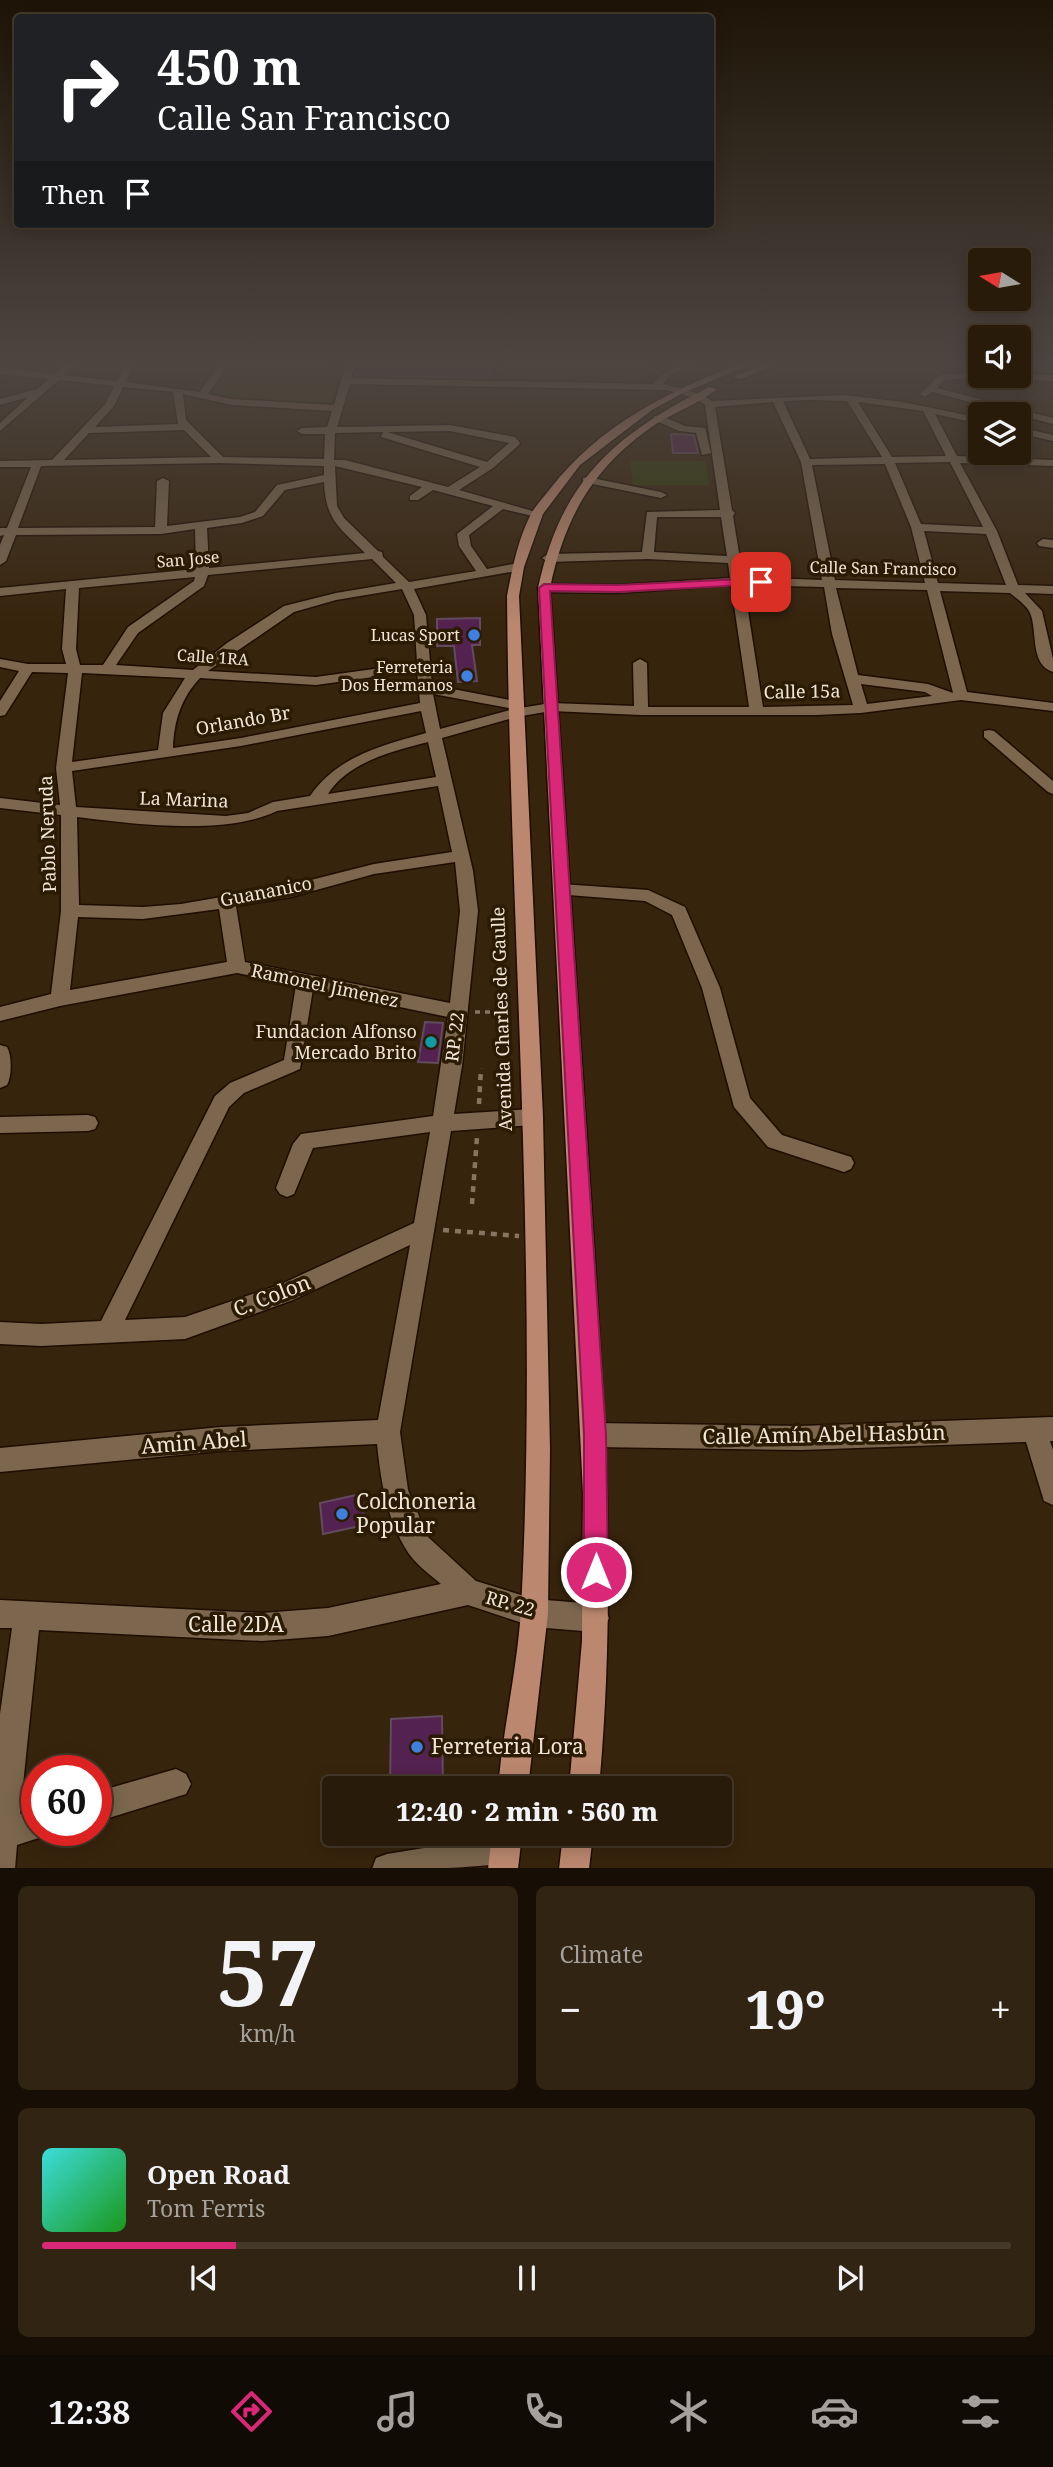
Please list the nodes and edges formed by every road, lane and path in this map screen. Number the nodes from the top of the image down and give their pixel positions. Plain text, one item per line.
1 (66, 451) edge
2 (211, 451) edge
3 (330, 451) edge
4 (440, 451) edge
5 (506, 451) edge
6 (590, 451) edge
7 (617, 451) edge
8 (711, 451) edge
9 (801, 451) edge
10 (883, 451) edge
11 (949, 451) edge
12 (888, 459) junction
13 (953, 459) junction
14 (220, 460) junction
15 (806, 462) junction
16 (1053, 463) edge
17 (0, 464) edge
18 (37, 464) junction
19 (54, 464) junction
20 (489, 466) junction
21 (330, 470) junction
22 (587, 480) junction
23 (163, 481) dead end
24 (431, 486) junction
25 (450, 491) junction
26 (661, 495) dead end
27 (414, 498) dead end
28 (502, 504) junction
29 (729, 513) junction
30 (537, 514) junction
31 (201, 526) junction
32 (917, 527) junction
33 (160, 530) junction
34 (990, 531) junction
35 (6, 532) edge
36 (378, 555) junction
37 (648, 555) junction
38 (548, 558) junction
39 (734, 560) junction
40 (0, 561) edge
41 (518, 567) junction
42 (485, 573) junction
43 (203, 574) junction
44 (739, 581) junction
45 (74, 585) junction
46 (829, 585) junction
47 (407, 586) junction
48 (935, 586) junction
49 (544, 588) junction
50 (1013, 588) junction
51 (1053, 590) edge
52 (0, 592) edge
53 (0, 663) edge
54 (640, 663) dead end
55 (422, 666) junction
56 (28, 668) junction
57 (72, 668) junction
58 (1053, 668) edge
59 (107, 669) junction
60 (194, 673) junction
61 (853, 679) junction
62 (426, 697) junction
63 (954, 697) junction
64 (551, 707) junction
65 (1053, 707) edge
66 (515, 709) junction
67 (860, 709) junction
68 (641, 711) junction
69 (0, 712) edge
70 (757, 712) junction
71 (435, 734) junction
72 (989, 734) dead end
73 (164, 753) junction
74 (64, 768) junction
75 (446, 780) junction
76 (1053, 789) edge
77 (315, 802) junction
78 (0, 803) edge
79 (67, 812) junction
80 (461, 856) junction
81 (561, 890) junction
82 (226, 900) junction
83 (69, 911) junction
84 (237, 967) junction
85 (306, 980) junction
86 (60, 999) junction
87 (458, 1012) junction
88 (528, 1012) junction
89 (0, 1014) edge
90 (0, 1052) edge
91 (0, 1080) edge
92 (533, 1117) junction
93 (88, 1123) dead end
94 (442, 1124) junction
95 (0, 1125) edge
96 (844, 1163) dead end
97 (287, 1188) dead end
98 (424, 1228) junction
99 (535, 1237) junction
100 (0, 1333) edge
101 (107, 1333) junction
102 (1044, 1430) edge
103 (388, 1432) junction
104 (595, 1435) junction
105 (0, 1460) edge
106 (1053, 1492) edge
107 (468, 1591) junction
108 (534, 1613) junction
109 (14, 1615) edge
110 (595, 1618) junction
111 (514, 1776) edge
112 (585, 1776) edge
113 (176, 1784) dead end
114 (112, 1802) edge
115 (21, 1829) edge
116 (3, 1834) junction
117 (577, 1846) edge
118 (505, 1851) edge
119 (0, 1868) edge
120 (387, 1868) edge
121 (574, 1868) edge

1 - 19 street
2 - 14 street
3 - 21 street, RP. 22
4 - 20 street
5 - 20 street
6 - 30 main road, Avenida Charles de Gaulle
7 - 22 main road, Avenida Charles de Gaulle
8 - 29 street
9 - 15 street
10 - 12 street
11 - 13 street
12 - 13 street
12 - 15 street
12 - 32 street
13 - 16 street
13 - 34 street
14 - 19 street
14 - 21 street
15 - 46 street
17 - 18 street
18 - 19 street
18 - 35 street
20 - 25 street
21 - 24 street
21 - 31 street
21 - 36 street, RP. 22
22 - 26 street
22 - 38 main road, Avenida Charles de Gaulle
23 - 33 street
24 - 25 street
24 - 27 street
25 - 28 street
28 - 30 street
28 - 42 street
29 - 37 street
29 - 39 street
30 - 41 main road, Avenida Charles de Gaulle
31 - 33 street
31 - 43 street
32 - 34 street
32 - 48 street
33 - 35 street
34 - 50 street
35 - 40 street
36 - 43 street, San Jose
36 - 47 street, RP. 22
37 - 38 street
37 - 39 street
38 - 49 main road, Avenida Charles de Gaulle
39 - 44 street
41 - 42 street
41 - 66 main road, Avenida Charles de Gaulle
42 - 47 street
43 - 45 street, San Jose
43 - 59 street
44 - 46 street, Calle San Francisco
44 - 49 street, Calle San Francisco
44 - 70 street
45 - 52 street, San Jose
45 - 57 street, Pablo Neruda
46 - 48 street, Calle San Francisco
46 - 61 street
47 - 55 street, RP. 22
47 - 60 street
48 - 50 street, Calle San Francisco
48 - 63 street
49 - 64 main road, Avenida Charles de Gaulle
50 - 51 street, Calle San Francisco
50 - 58 street
53 - 56 street, Calle 1RA
54 - 68 street
55 - 60 street, Calle 1RA
55 - 62 street, RP. 22
56 - 57 street, Calle 1RA
56 - 69 street
57 - 59 street, Calle 1RA
57 - 74 street, Pablo Neruda
59 - 60 street, Calle 1RA
60 - 73 street
61 - 63 street
61 - 67 street
62 - 66 street
62 - 71 street, RP. 22
62 - 73 street, Orlando Br
63 - 65 street, Calle 15a
63 - 67 street, Calle 15a
64 - 66 street, Calle 15a
64 - 68 street, Calle 15a
64 - 81 main road, Avenida Charles de Gaulle
66 - 71 street
66 - 88 main road, Avenida Charles de Gaulle
67 - 70 street, Calle 15a
68 - 70 street, Calle 15a
71 - 75 street, RP. 22
71 - 77 street
72 - 76 street
73 - 74 street, Orlando Br
74 - 79 street, Pablo Neruda
75 - 77 street, La Marina
75 - 80 street, RP. 22
77 - 79 street, La Marina
78 - 79 street, La Marina
79 - 83 street, Pablo Neruda
80 - 82 street, Guananico
80 - 87 street, RP. 22
81 - 96 street
81 - 104 main road, Avenida Charles de Gaulle
82 - 83 street, Guananico
82 - 84 street
83 - 86 street, Pablo Neruda
84 - 85 street, Ramonel Jimenez
84 - 86 street, Ramonel Jimenez
85 - 87 street, Ramonel Jimenez
85 - 101 street
86 - 89 street, Ramonel Jimenez
87 - 88 path
87 - 94 street, RP. 22
88 - 92 main road, Avenida Charles de Gaulle
90 - 91 street
92 - 94 street
92 - 99 main road, Avenida Charles de Gaulle
93 - 95 street
94 - 97 street
94 - 98 street, RP. 22
98 - 99 path
98 - 101 street, C. Colon
98 - 103 street, RP. 22
99 - 108 main road, Avenida Charles de Gaulle
100 - 101 street, C. Colon
102 - 104 street, Calle Amín Abel Hasbún
102 - 106 street
103 - 105 street, Amin Abel
103 - 107 street, RP. 22
104 - 110 main road, Avenida Charles de Gaulle
107 - 108 street, RP. 22
107 - 109 street, Calle 2DA
108 - 110 street, RP. 22
108 - 111 main road, Avenida Charles de Gaulle
109 - 116 street
110 - 112 main road, Avenida Charles de Gaulle
113 - 114 street
115 - 116 street
116 - 119 street
117 - 121 main road
118 - 120 street

